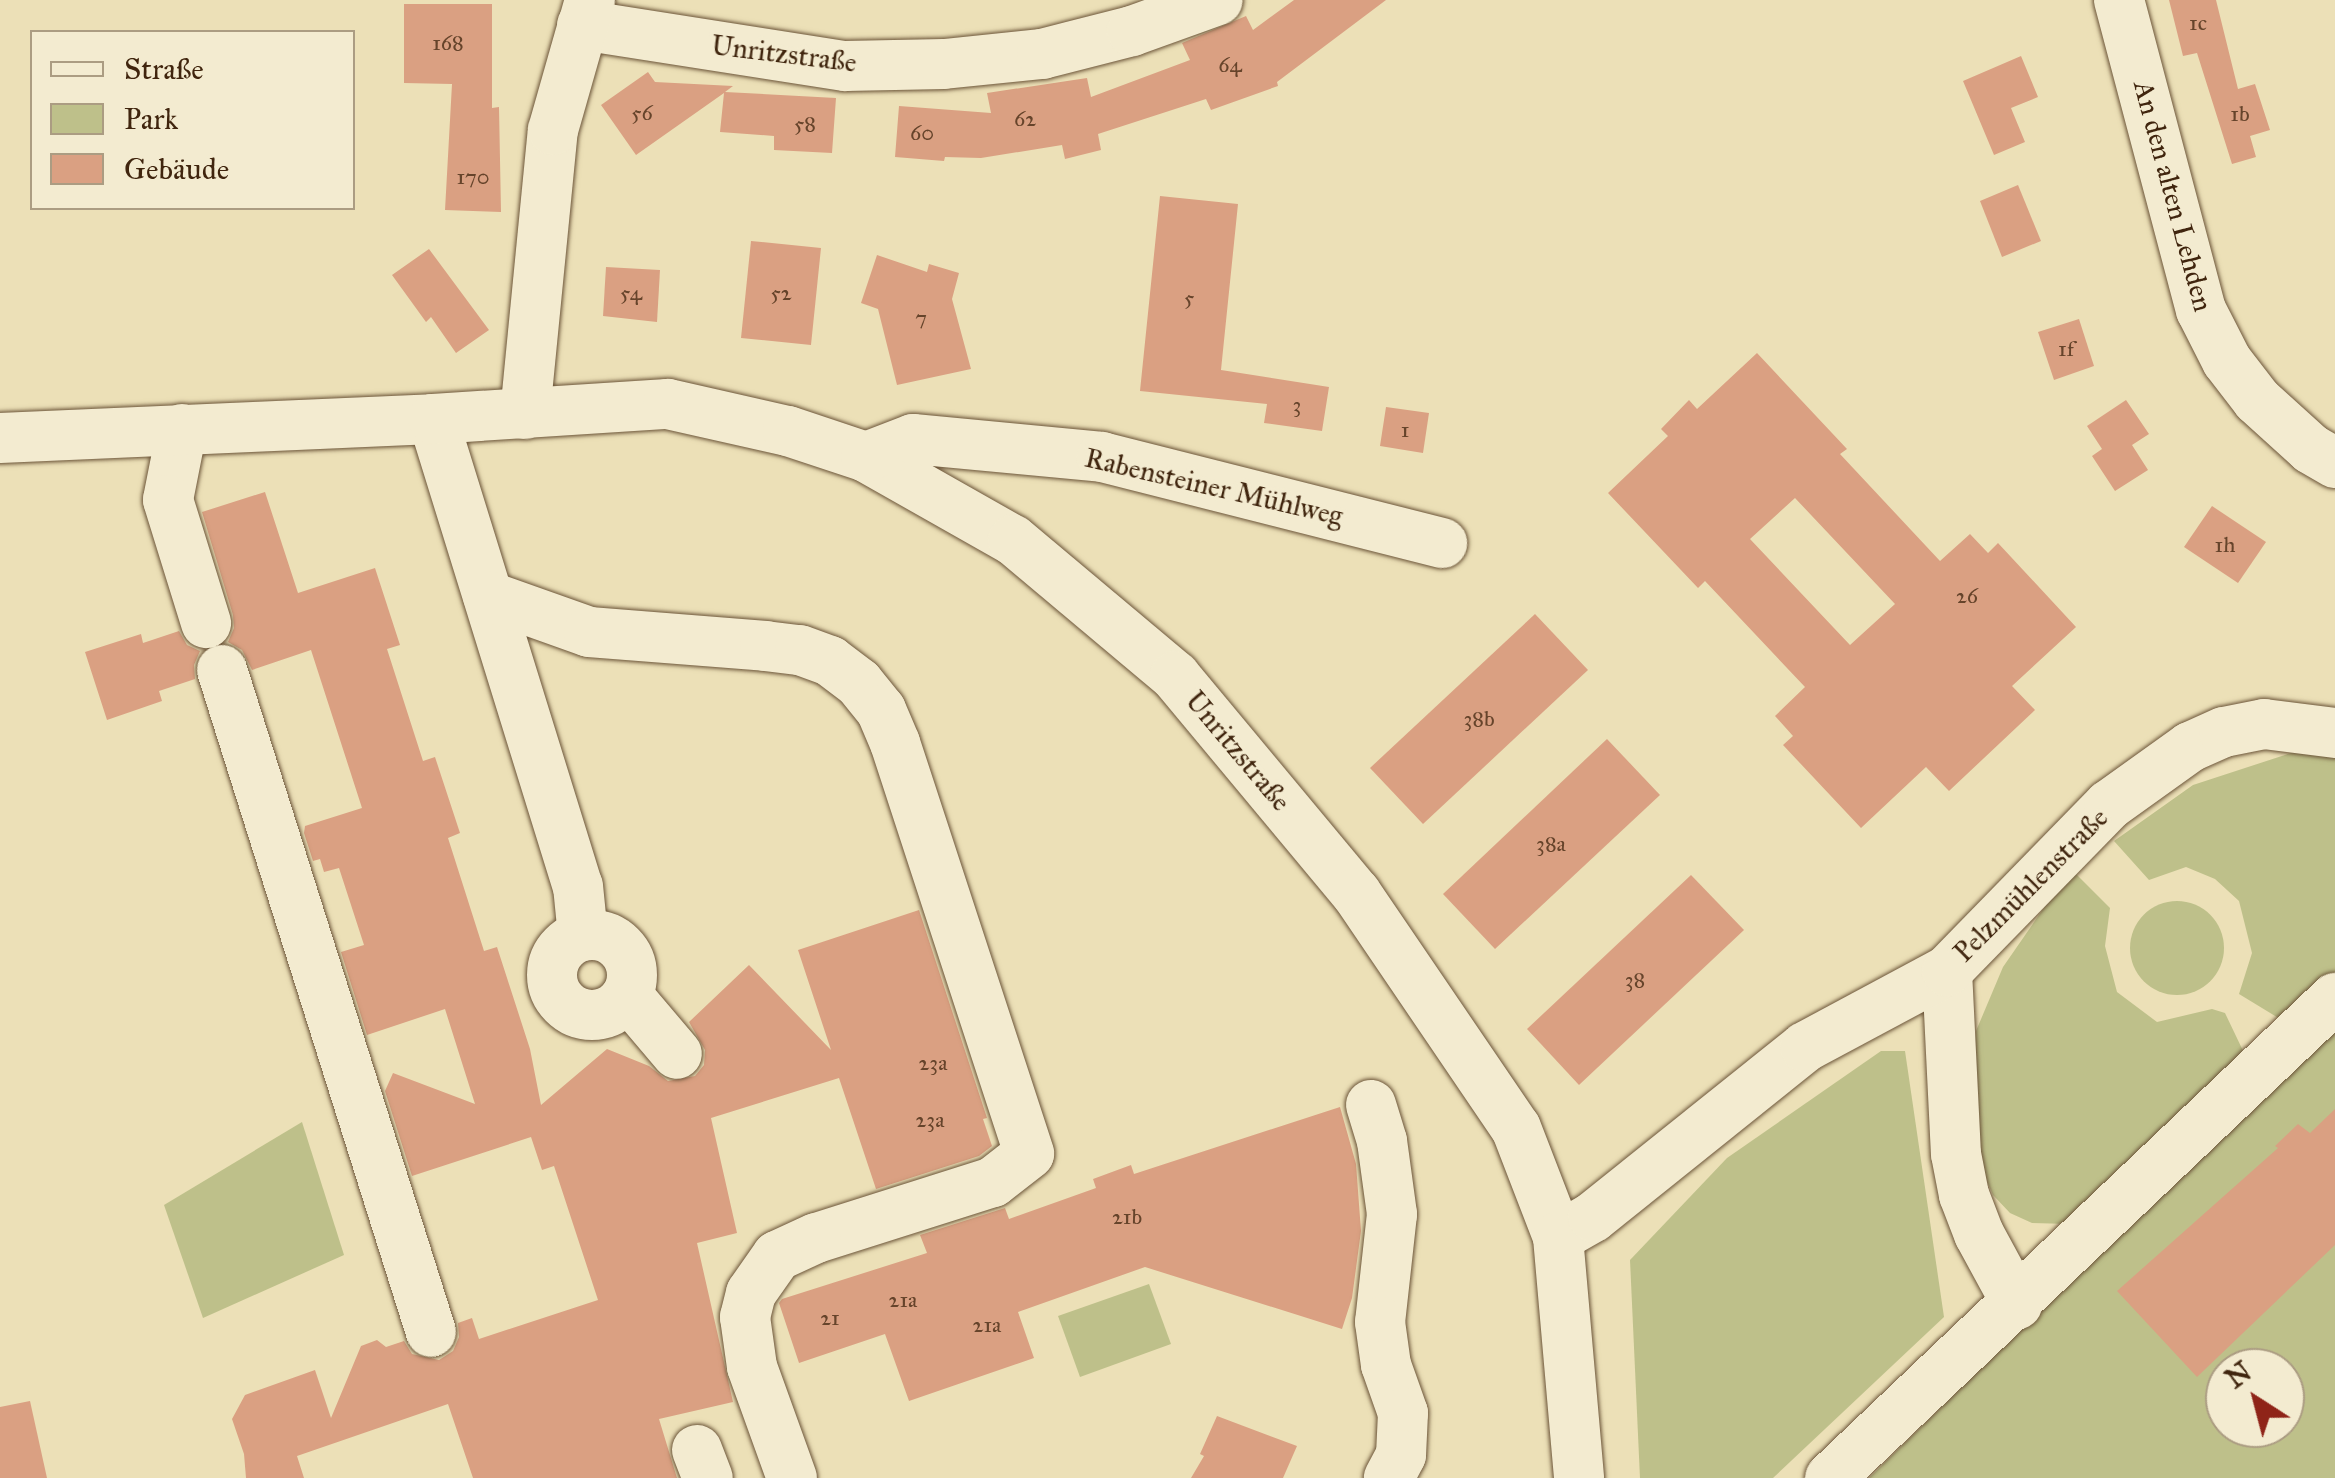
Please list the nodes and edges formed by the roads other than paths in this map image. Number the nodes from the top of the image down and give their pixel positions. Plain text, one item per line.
1 (1218, 0) edge
2 (2119, 0) edge
3 (586, 13) edge
4 (525, 414) junction
5 (432, 419) junction
6 (182, 429) junction
7 (0, 438) edge
8 (866, 457) junction
9 (2335, 463) edge
10 (1442, 544) dead end
11 (488, 596) junction
12 (206, 622) dead end
13 (222, 670) dead end
14 (2335, 733) edge
15 (583, 936) junction
16 (1947, 970) junction
17 (627, 996) junction
18 (2335, 998) edge
19 (677, 1054) dead end
20 (1371, 1105) dead end
21 (1558, 1237) junction
22 (2016, 1304) junction
23 (431, 1332) dead end
24 (792, 1478) edge
25 (1389, 1478) edge
26 (1579, 1478) edge
27 (1830, 1478) edge

1 - 3 street, Unritzstraße
2 - 9 street, An den alten Lehden
3 - 4 street, Unritzstraße
4 - 5 street, Unritzstraße
4 - 8 street, Unritzstraße
5 - 6 street, Unritzstraße
5 - 11 street
6 - 7 street, Unritzstraße
6 - 12 street
8 - 10 street, Rabensteiner Mühlweg
8 - 21 street, Unritzstraße
11 - 15 street
11 - 24 street
13 - 23 street
14 - 16 street, Pelzmühlenstraße
15 - 17 street
15 - 17 street
16 - 21 street, Pelzmühlenstraße
16 - 22 street, Pelzmühlenstraße
17 - 19 street
18 - 22 street
20 - 25 street
21 - 26 street, Unritzstraße
22 - 27 street

